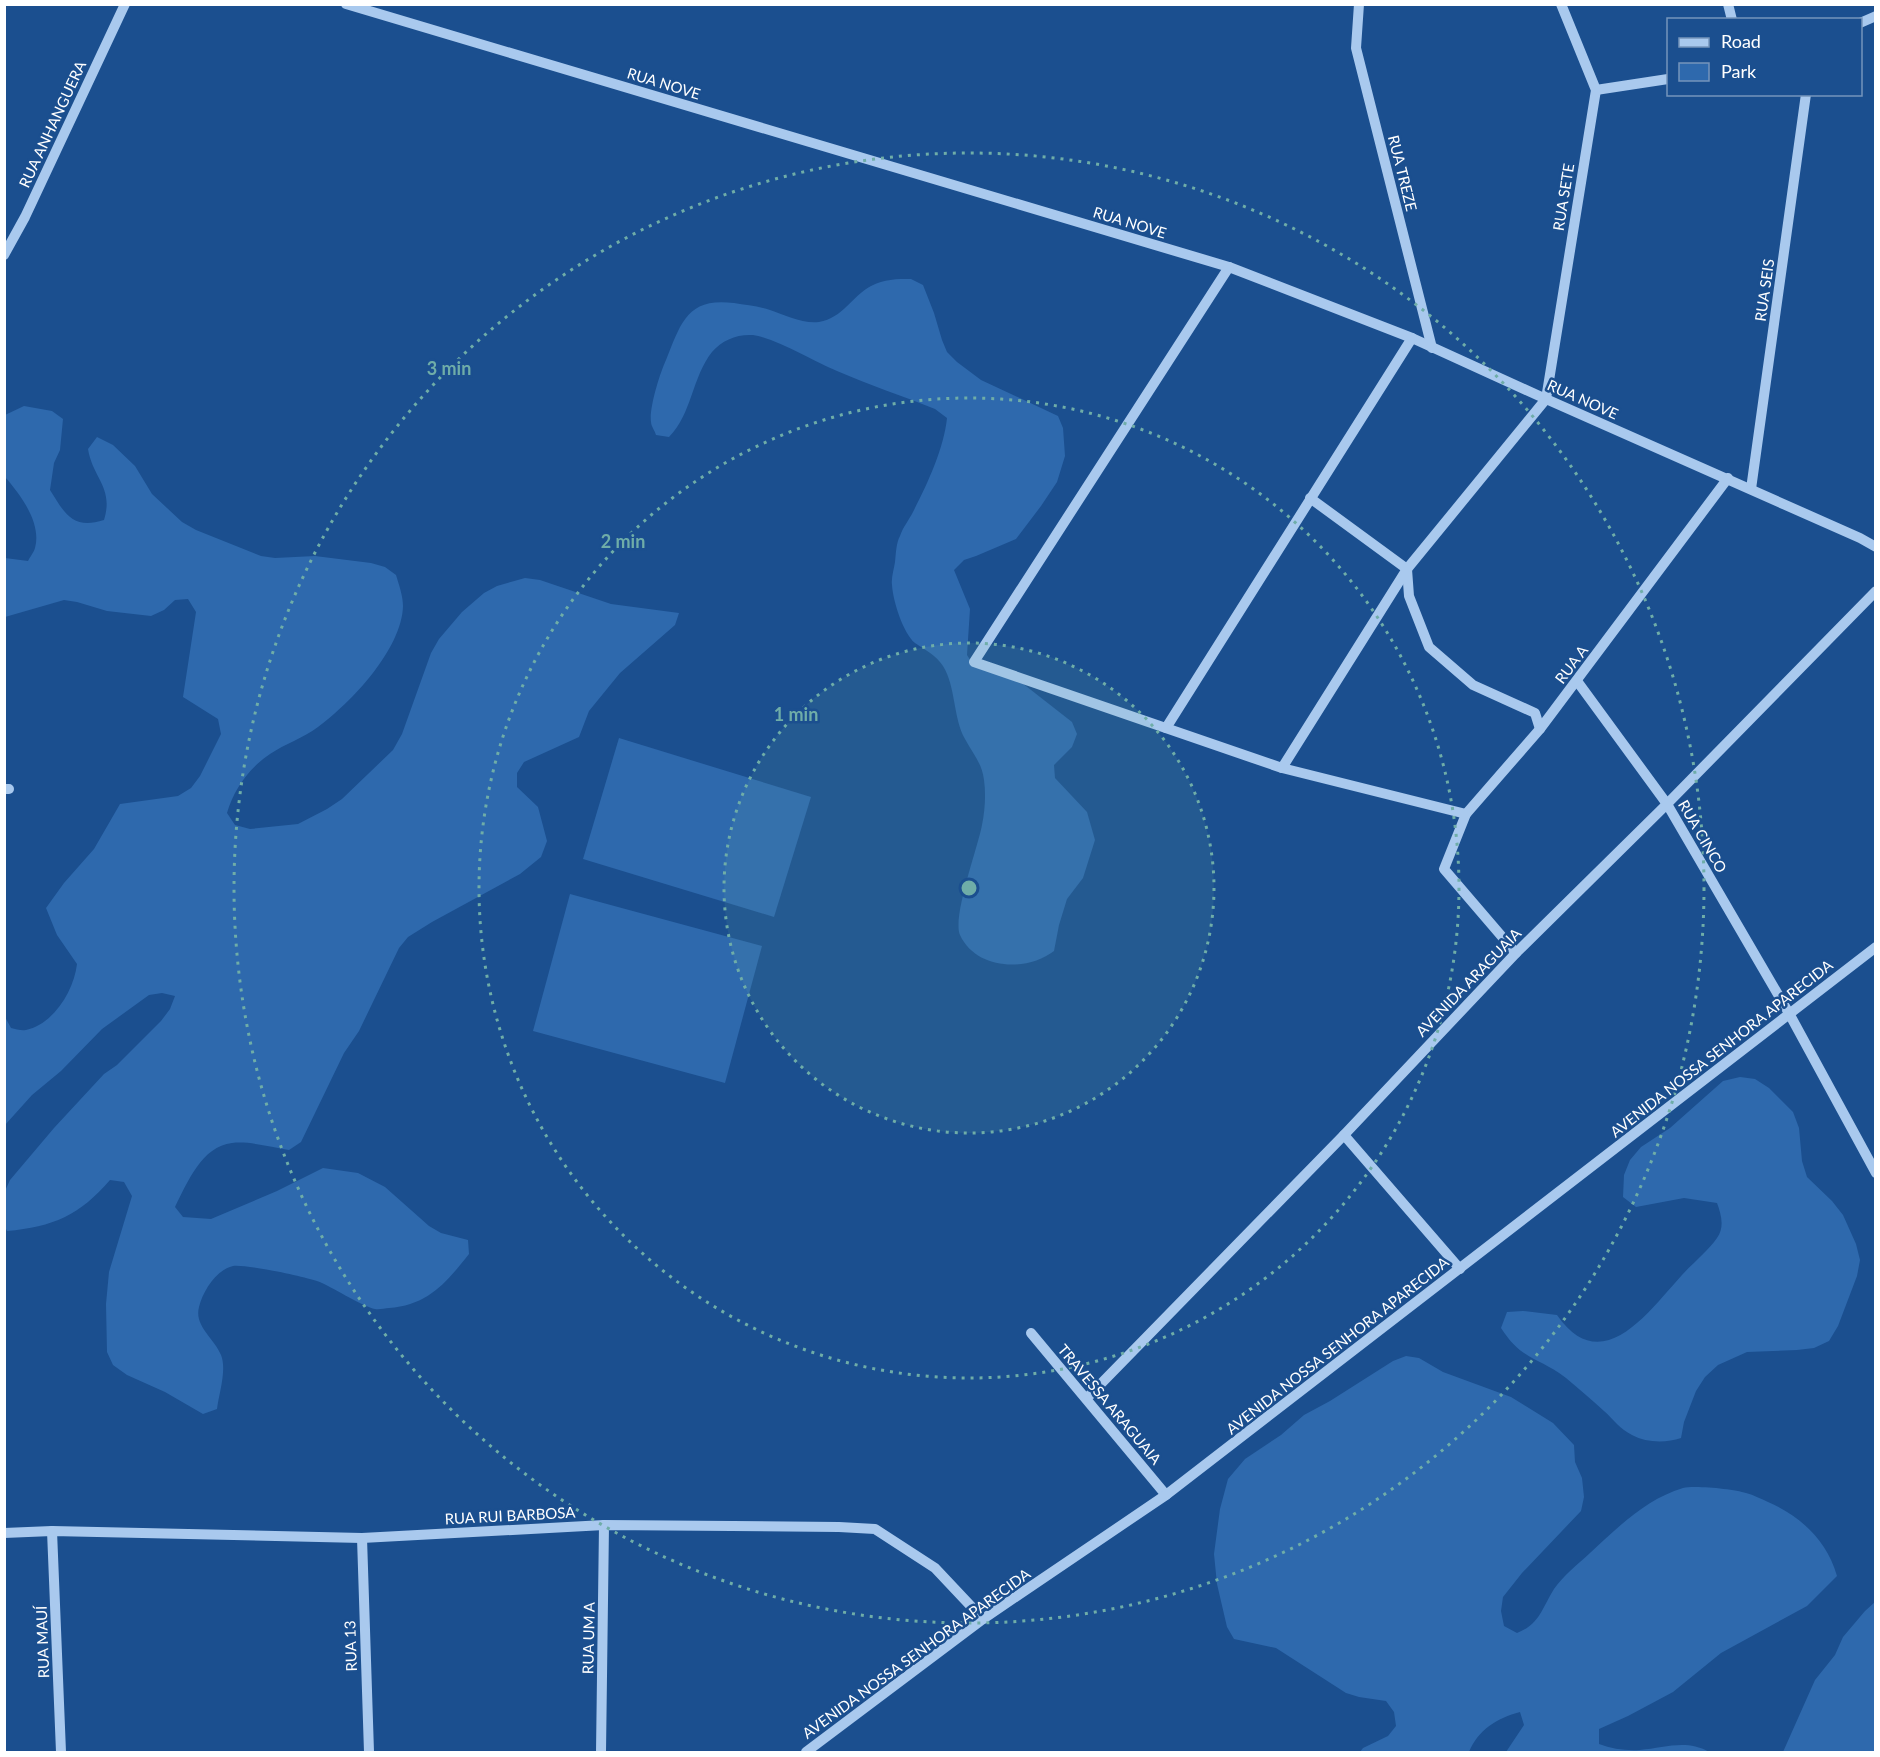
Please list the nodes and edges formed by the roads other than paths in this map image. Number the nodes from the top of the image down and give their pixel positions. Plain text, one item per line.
1 (125, 4) edge
2 (346, 4) edge
3 (1359, 4) edge
4 (1562, 4) edge
5 (1667, 79) edge
6 (1596, 90) junction
7 (1806, 96) edge
8 (4, 255) edge
9 (1229, 267) junction
10 (1412, 338) junction
11 (1432, 348) junction
12 (1546, 399) junction
13 (1728, 478) junction
14 (1751, 489) junction
15 (1310, 498) junction
16 (1875, 547) edge
17 (1407, 569) junction
18 (1875, 591) edge
19 (1577, 681) junction
20 (1166, 728) junction
21 (1540, 729) junction
22 (1282, 768) junction
23 (1667, 804) junction
24 (1466, 814) junction
25 (1875, 947) edge
26 (1516, 953) junction
27 (1790, 1015) junction
28 (1344, 1135) junction
29 (1875, 1173) edge
30 (1460, 1269) junction
31 (1031, 1333) dead end
32 (1087, 1398) junction
33 (1166, 1495) junction
34 (604, 1525) junction
35 (52, 1531) junction
36 (4, 1533) edge
37 (362, 1538) junction
38 (983, 1619) junction
39 (62, 1752) edge
40 (369, 1752) edge
41 (602, 1752) edge
42 (806, 1752) edge

1 - 8 street, RUA ANHANGUERA
2 - 9 street, RUA NOVE
3 - 11 street, RUA TREZE
4 - 6 street
5 - 6 street
6 - 12 street, RUA SETE
7 - 14 street, RUA SEIS
9 - 10 street, RUA NOVE
9 - 20 street
10 - 11 street, RUA NOVE
10 - 15 street
11 - 12 street, RUA NOVE
12 - 13 street, RUA NOVE
12 - 17 street
13 - 14 street, RUA NOVE
13 - 19 street, RUA A
14 - 16 street, RUA NOVE
15 - 17 street
15 - 20 street
17 - 21 street
17 - 22 street
18 - 23 street, AVENIDA ARAGUAIA
19 - 21 street, RUA A
19 - 23 street, RUA CINCO
20 - 22 street
21 - 24 street, RUA A
22 - 24 street
23 - 26 street, AVENIDA ARAGUAIA
23 - 27 street, RUA CINCO
24 - 26 street, RUA A
25 - 27 street, AVENIDA NOSSA SENHORA APARECIDA
26 - 28 street, AVENIDA ARAGUAIA
27 - 29 street, RUA CINCO
27 - 30 street, AVENIDA NOSSA SENHORA APARECIDA
28 - 30 street
28 - 32 street, AVENIDA ARAGUAIA
30 - 33 street, AVENIDA NOSSA SENHORA APARECIDA
31 - 32 street, TRAVESSA ARAGUAIA
32 - 33 street, TRAVESSA ARAGUAIA
33 - 38 street, AVENIDA NOSSA SENHORA APARECIDA
34 - 37 street, RUA RUI BARBOSA
34 - 38 street, RUA RUI BARBOSA
34 - 41 street, RUA UM A
35 - 36 street, RUA RUI BARBOSA
35 - 37 street, RUA RUI BARBOSA
35 - 39 street, RUA MAUÍ
37 - 40 street, RUA 13
38 - 42 street, AVENIDA NOSSA SENHORA APARECIDA

